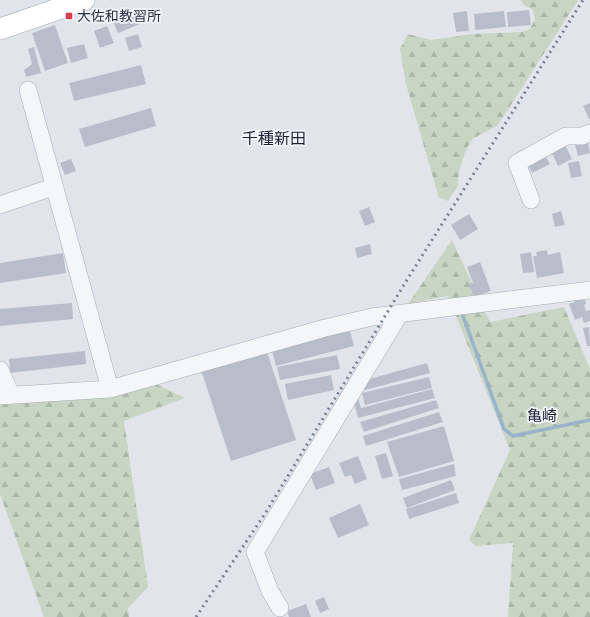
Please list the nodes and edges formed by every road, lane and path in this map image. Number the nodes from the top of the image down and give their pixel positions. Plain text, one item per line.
1 (84, 0) edge
2 (0, 29) edge
3 (28, 90) dead end
4 (590, 133) edge
5 (53, 186) junction
6 (531, 200) dead end
7 (0, 204) edge
8 (590, 291) edge
9 (399, 315) junction
10 (0, 370) edge
11 (110, 389) junction
12 (6, 395) edge
13 (280, 608) dead end

1 - 2 main road
3 - 5 street
4 - 6 street
5 - 7 street
5 - 11 street
8 - 9 street
9 - 11 street
9 - 13 street
10 - 12 street
11 - 12 street

